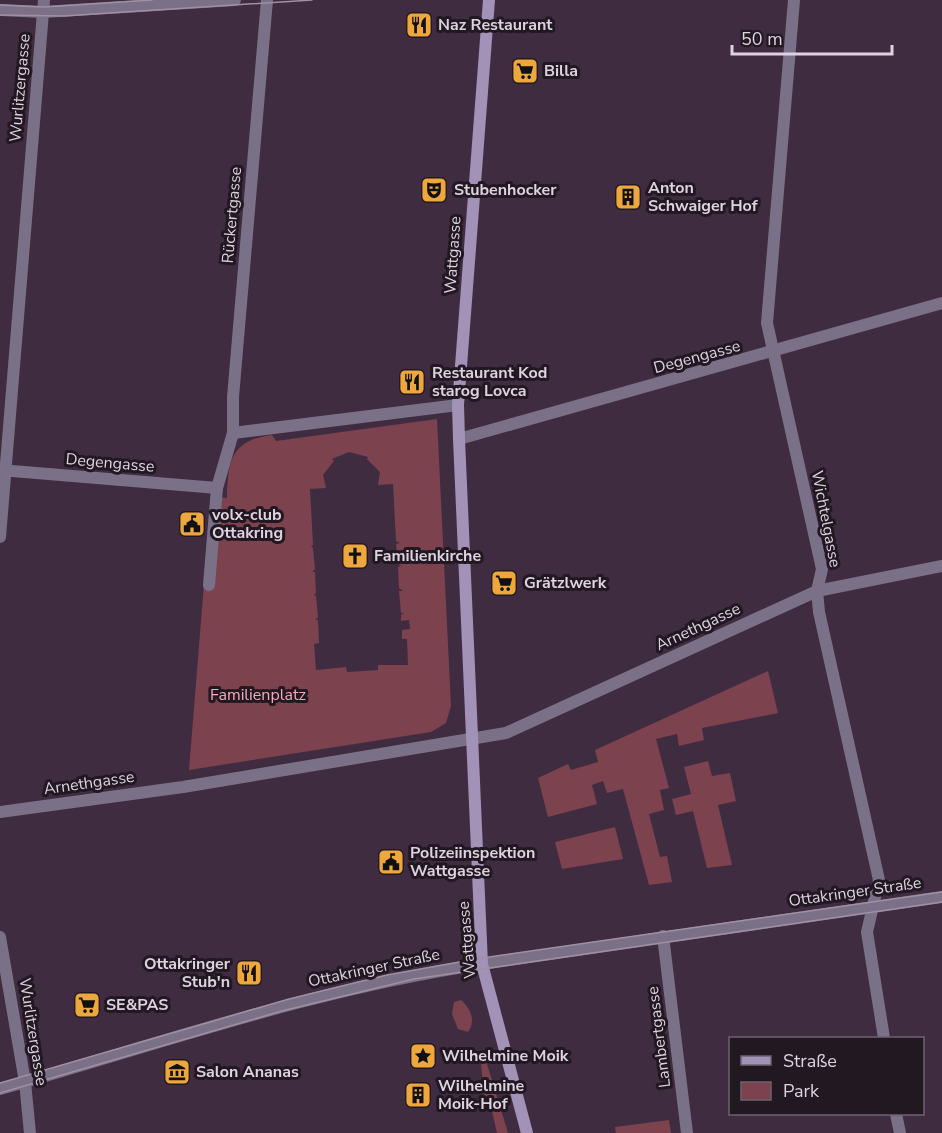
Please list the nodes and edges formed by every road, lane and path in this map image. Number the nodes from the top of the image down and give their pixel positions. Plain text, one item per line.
1 (235, 0) edge
2 (267, 0) edge
3 (489, 0) edge
4 (794, 0) edge
5 (44, 6) edge
6 (0, 10) edge
7 (942, 303) edge
8 (773, 353) junction
9 (458, 405) junction
10 (233, 433) junction
11 (459, 439) junction
12 (3, 471) edge
13 (217, 488) junction
14 (0, 537) edge
15 (942, 566) edge
16 (209, 585) dead end
17 (817, 591) junction
18 (474, 740) junction
19 (0, 812) edge
20 (942, 897) edge
21 (874, 906) junction
22 (663, 936) junction
23 (0, 937) edge
24 (482, 964) junction
25 (884, 1037) edge
26 (25, 1082) junction
27 (0, 1089) edge
28 (896, 1115) edge
29 (30, 1133) edge
30 (527, 1133) edge
31 (687, 1133) edge
32 (900, 1133) edge

1 - 5 street
2 - 10 street, Rückertgasse
3 - 9 main road, Wattgasse
4 - 8 street, Wichtelgasse
5 - 6 street
5 - 12 street, Wurlitzergasse
7 - 8 street, Degengasse
8 - 11 street, Degengasse
8 - 17 street, Wichtelgasse
9 - 10 street
9 - 11 main road
10 - 13 street
11 - 18 main road
12 - 13 street, Degengasse
12 - 14 street, Wurlitzergasse
13 - 16 street
15 - 17 street, Arnethgasse
17 - 18 street, Arnethgasse
17 - 21 street, Wichtelgasse
18 - 19 street, Arnethgasse
18 - 24 main road, Wattgasse
20 - 21 street, Ottakringer Straße
21 - 22 street, Ottakringer Straße
21 - 25 street, Wichtelgasse
22 - 24 street, Ottakringer Straße
22 - 31 street, Lambertgasse
23 - 26 street, Wurlitzergasse
24 - 26 street, Ottakringer Straße
24 - 30 main road, Wattgasse
26 - 27 street, Ottakringer Straße
26 - 29 street, Wurlitzergasse
28 - 32 street

